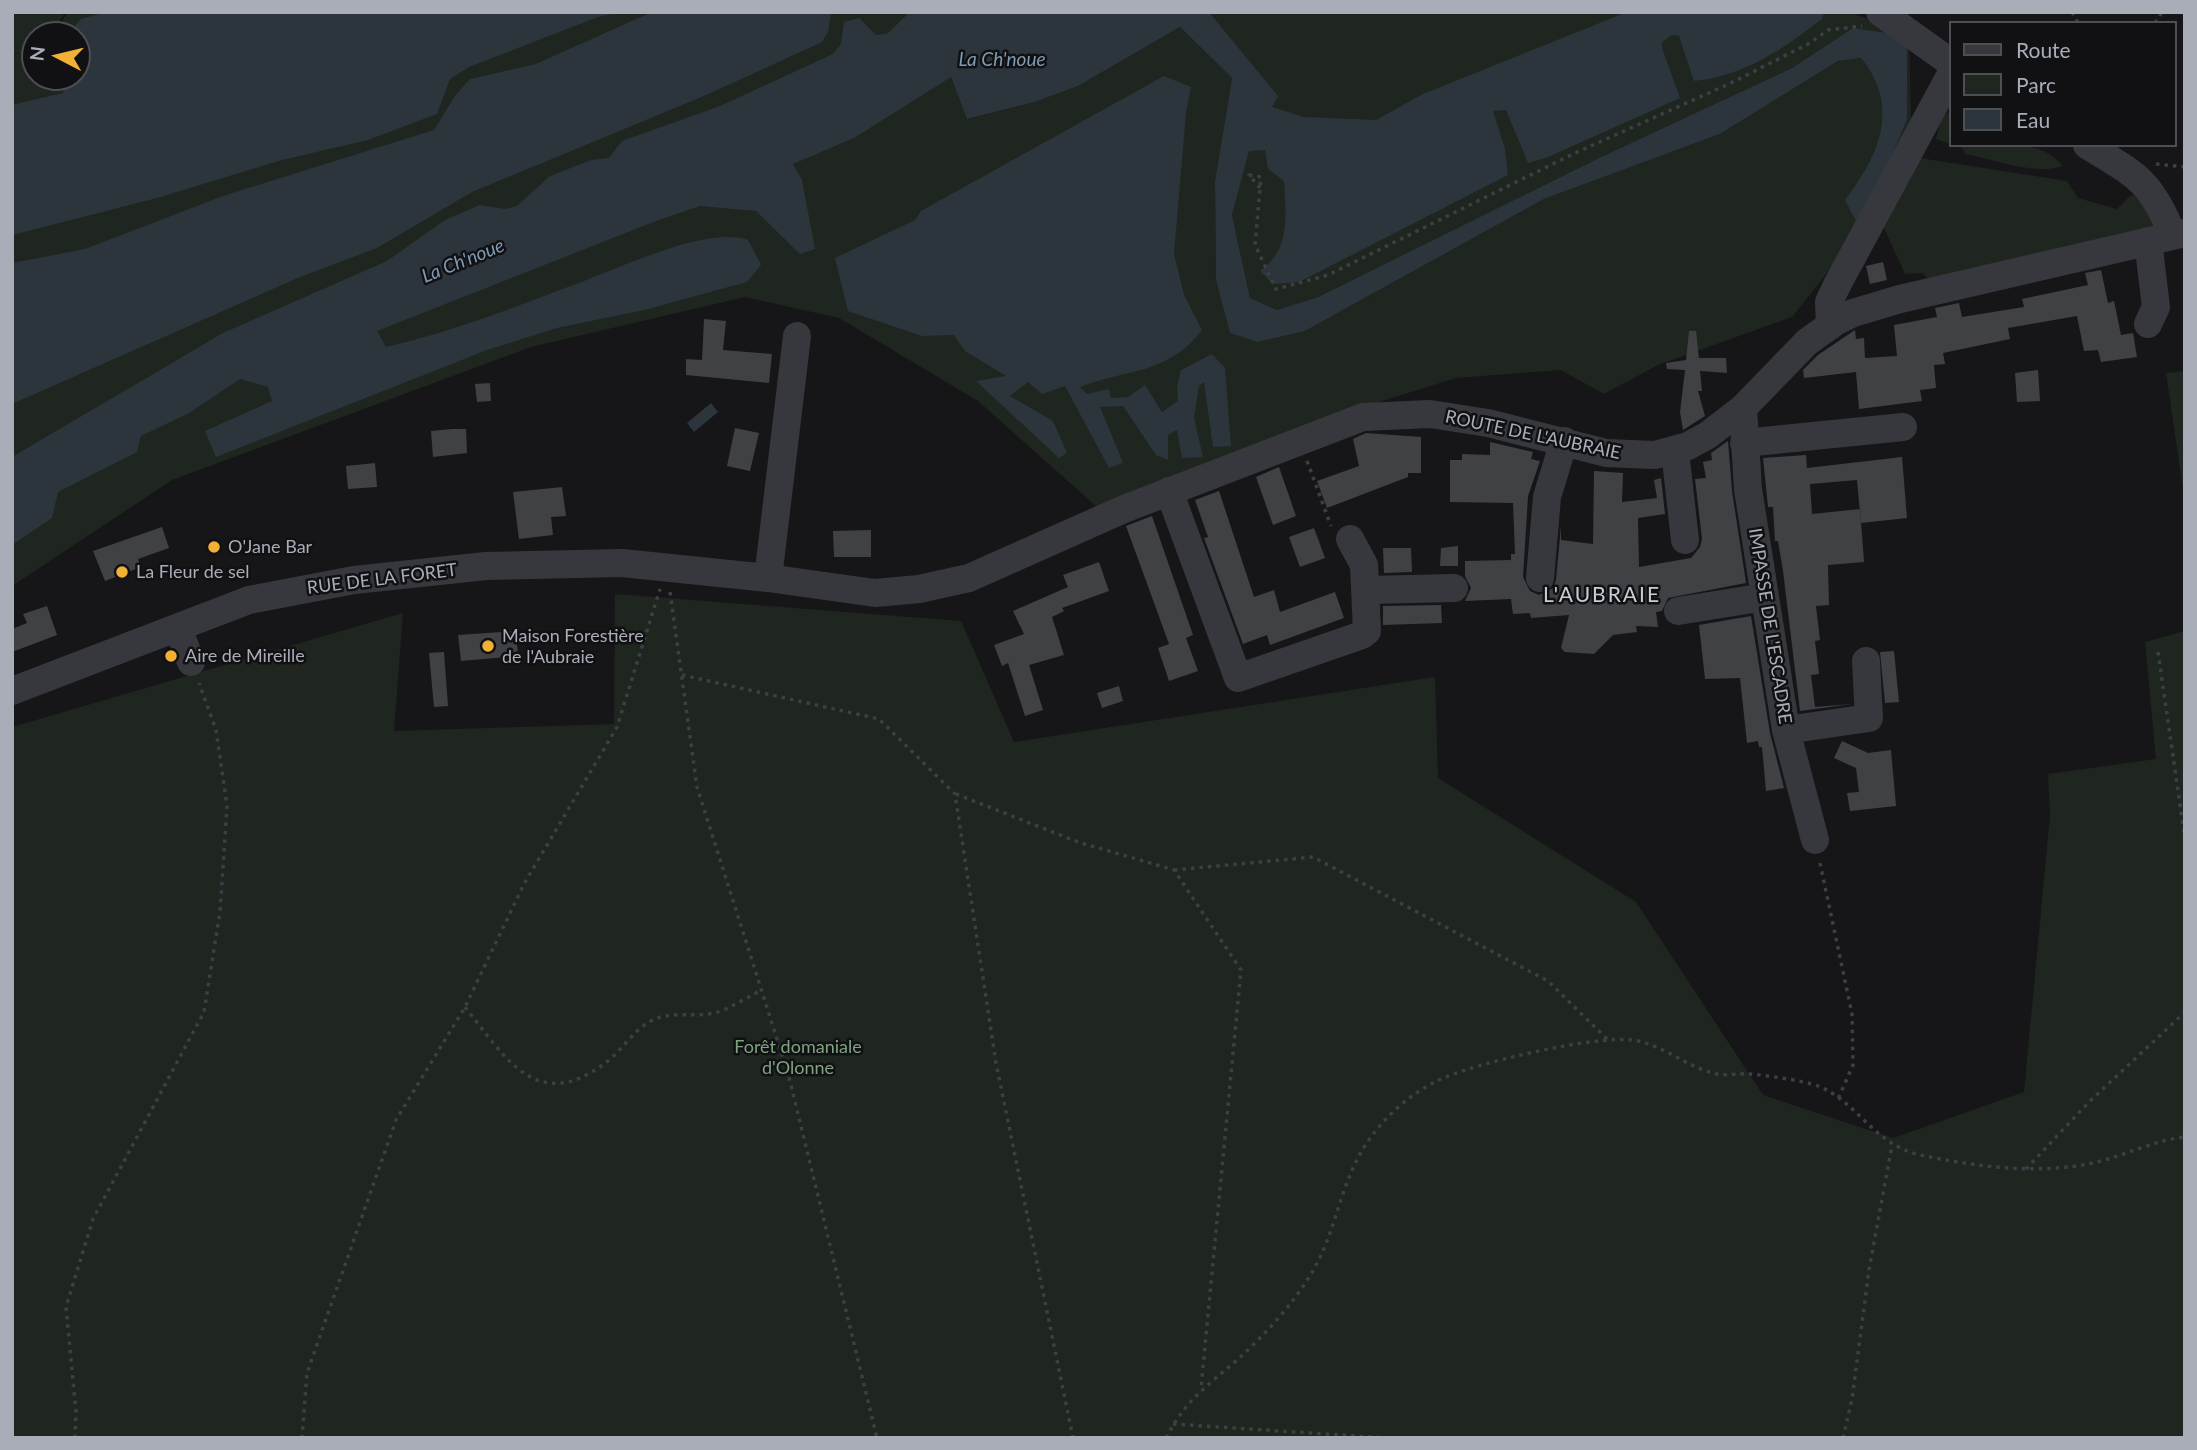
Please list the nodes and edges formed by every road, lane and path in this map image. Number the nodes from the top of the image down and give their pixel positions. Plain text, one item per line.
1 (1888, 17) edge
2 (1948, 61) edge
3 (1948, 80) edge
4 (2090, 147) edge
5 (1260, 188) dead end
6 (2169, 237) edge
7 (2148, 324) dead end
8 (1830, 326) junction
9 (797, 336) dead end
10 (1743, 408) junction
11 (1903, 427) dead end
12 (1564, 442) junction
13 (1744, 443) junction
14 (1303, 450) dead end
15 (1675, 451) junction
16 (1169, 491) junction
17 (1350, 539) joint
18 (1685, 540) dead end
19 (667, 567) junction
20 (768, 578) junction
21 (1540, 578) dead end
22 (1454, 588) dead end
23 (1367, 590) junction
24 (1765, 597) junction
25 (1678, 611) dead end
26 (178, 628) junction
27 (2158, 652) dead end
28 (1866, 661) dead end
29 (191, 662) joint
30 (682, 676) junction
31 (12, 691) edge
32 (1786, 730) junction
33 (955, 794) junction
34 (2185, 839) edge
35 (1815, 840) joint
36 (1174, 870) junction
37 (762, 990) junction
38 (465, 1007) junction
39 (2185, 1014) edge
40 (1608, 1041) junction
41 (1838, 1099) junction
42 (2185, 1137) edge
43 (1892, 1145) junction
44 (2026, 1168) junction
45 (1201, 1388) junction
46 (1173, 1424) junction
47 (75, 1438) edge
48 (302, 1438) edge
49 (877, 1438) edge
50 (1073, 1438) edge
51 (1166, 1438) edge
52 (1387, 1438) edge
53 (1843, 1438) edge

1 - 2 street
1 - 5 path
3 - 8 street
4 - 6 street
6 - 7 street
6 - 8 street, ROUTE DE L'AUBRAIE
8 - 10 street, ROUTE DE L'AUBRAIE
9 - 20 street
10 - 13 street, IMPASSE DE L'ESCADRE
10 - 15 street, ROUTE DE L'AUBRAIE
11 - 13 street
12 - 15 street, ROUTE DE L'AUBRAIE
12 - 16 street, ROUTE DE L'AUBRAIE
12 - 21 street
13 - 24 street, IMPASSE DE L'ESCADRE
14 - 17 path
15 - 18 street
16 - 20 street, ROUTE DE L'AUBRAIE
16 - 23 street
17 - 23 street
19 - 20 street, RUE DE LA FORET
19 - 26 street, RUE DE LA FORET
19 - 30 path
19 - 38 path
22 - 23 street
24 - 25 street
24 - 32 street, IMPASSE DE L'ESCADRE
26 - 29 street
26 - 31 street, RUE DE LA FORET
27 - 34 path
28 - 32 street
29 - 47 path
30 - 33 path
30 - 37 path
32 - 35 street, IMPASSE DE L'ESCADRE
33 - 36 path
33 - 50 path
35 - 41 path
36 - 40 path
36 - 45 path
37 - 38 path
37 - 49 path
38 - 48 path
39 - 44 path
40 - 41 path
40 - 45 path
41 - 43 path
42 - 44 path
43 - 44 path
43 - 53 path
45 - 46 path
46 - 51 path
46 - 52 path

